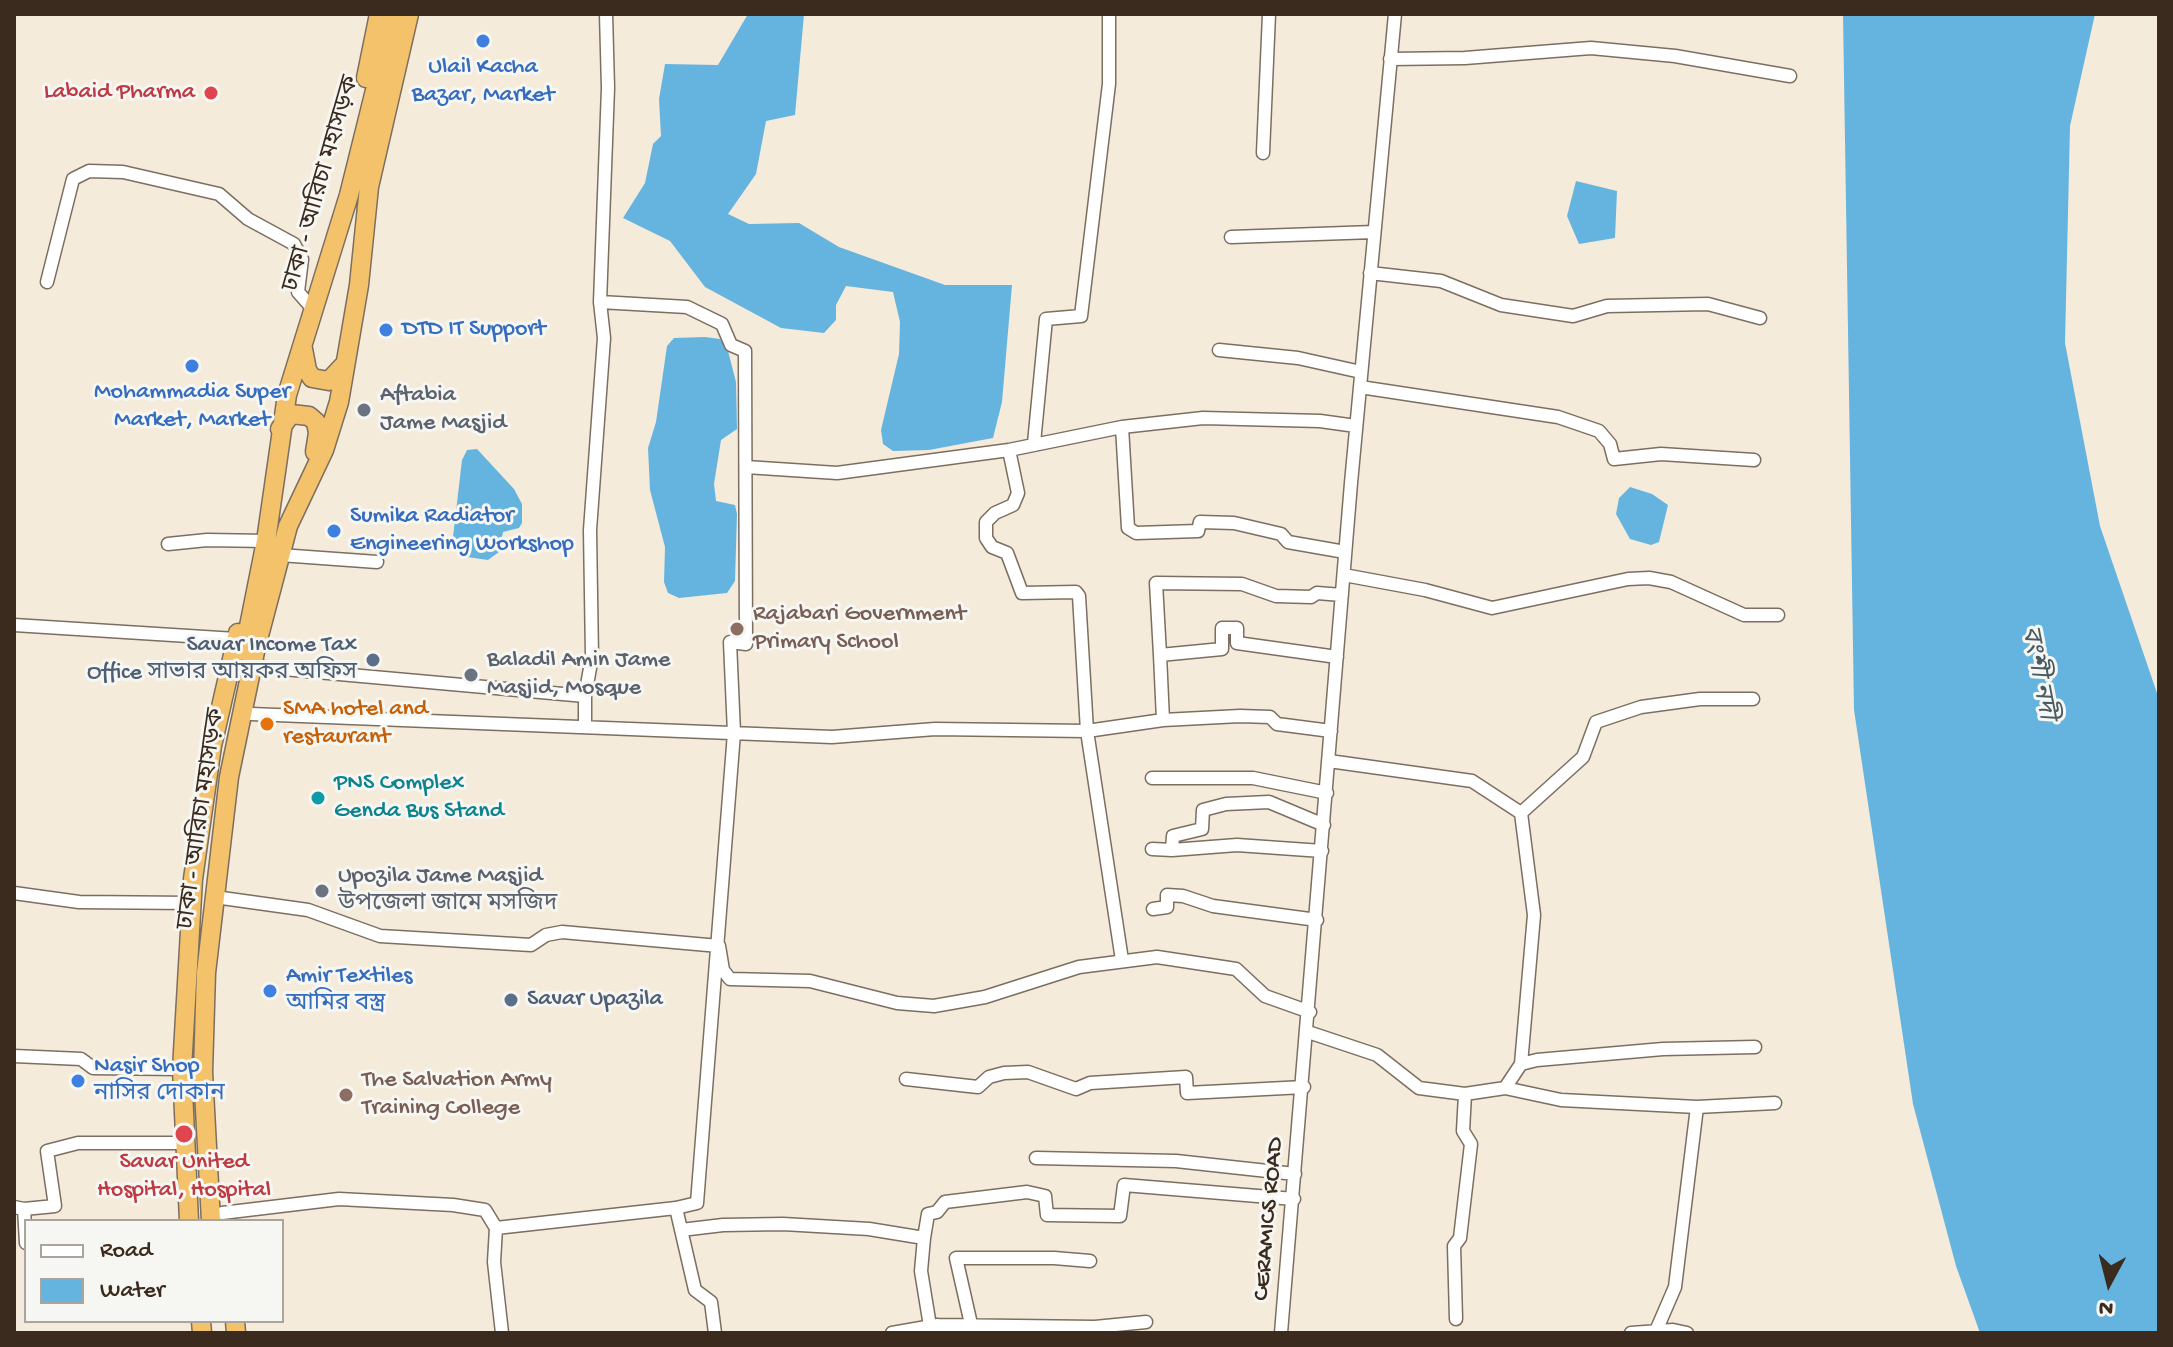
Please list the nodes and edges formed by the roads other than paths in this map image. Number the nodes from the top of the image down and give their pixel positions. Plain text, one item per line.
1 (379, 14) edge
2 (394, 14) edge
3 (409, 14) edge
4 (420, 14) edge
5 (606, 14) edge
6 (1109, 14) edge
7 (1269, 14) edge
8 (1395, 14) edge
9 (1390, 59) junction
10 (1790, 76) dead end
11 (1263, 153) dead end
12 (369, 187) junction
13 (349, 195) junction
14 (1374, 232) junction
15 (1231, 237) dead end
16 (1370, 273) junction
17 (47, 282) dead end
18 (600, 302) junction
19 (313, 309) junction
20 (1760, 318) dead end
21 (303, 340) junction
22 (1219, 350) dead end
23 (346, 363) junction
24 (1361, 372) junction
25 (1360, 387) junction
26 (1356, 426) junction
27 (1122, 427) junction
28 (280, 429) junction
29 (1034, 443) junction
30 (1009, 450) junction
31 (1754, 460) dead end
32 (746, 467) junction
33 (308, 479) junction
34 (266, 541) junction
35 (168, 544) dead end
36 (1345, 552) junction
37 (280, 555) junction
38 (377, 562) dead end
39 (261, 564) junction
40 (1344, 575) junction
41 (1342, 595) junction
42 (270, 597) junction
43 (1778, 615) dead end
44 (15, 628) edge
45 (236, 639) junction
46 (1160, 655) junction
47 (1337, 657) junction
48 (261, 667) junction
49 (585, 696) junction
50 (1753, 699) dead end
51 (251, 714) junction
52 (1163, 720) junction
53 (585, 725) junction
54 (1087, 731) junction
55 (1331, 731) junction
56 (734, 733) junction
57 (1329, 761) junction
58 (1152, 778) dead end
59 (1327, 793) junction
60 (1521, 813) junction
61 (1324, 825) junction
62 (1152, 849) dead end
63 (1172, 850) junction
64 (1322, 851) junction
65 (14, 893) edge
66 (222, 898) junction
67 (191, 903) junction
68 (1153, 909) dead end
69 (1317, 920) junction
70 (719, 946) junction
71 (1122, 960) junction
72 (1310, 1012) junction
73 (1308, 1032) junction
74 (1755, 1047) dead end
75 (14, 1056) edge
76 (1521, 1064) junction
77 (182, 1069) junction
78 (906, 1079) dead end
79 (1304, 1087) junction
80 (1505, 1088) junction
81 (1465, 1094) junction
82 (1775, 1103) dead end
83 (1697, 1107) junction
84 (183, 1143) junction
85 (1036, 1158) dead end
86 (1295, 1174) junction
87 (1294, 1199) junction
88 (19, 1208) edge
89 (676, 1208) junction
90 (218, 1218) edge
91 (189, 1219) edge
92 (201, 1219) edge
93 (496, 1228) junction
94 (681, 1230) junction
95 (24, 1233) edge
96 (924, 1238) junction
97 (1090, 1261) dead end
98 (1456, 1319) dead end
99 (1146, 1322) dead end
100 (971, 1324) junction
101 (937, 1328) edge
102 (1656, 1331) edge
103 (502, 1333) edge
104 (715, 1333) edge
105 (892, 1333) edge
106 (1281, 1333) edge
107 (1631, 1333) edge
108 (1687, 1333) edge

1 - 13 highway
2 - 13 highway, ঢাকা - আরিচা মহাসড়ক
3 - 12 highway, ঢাকা - আরিচা মহাসড়ক
4 - 12 highway
5 - 18 street
6 - 29 street
7 - 11 street
8 - 9 street, CERAMICS ROAD
9 - 10 street
9 - 14 street, CERAMICS ROAD
12 - 23 highway, ঢাকা - আরিচা মহাসড়ক
13 - 19 highway, ঢাকা - আরিচা মহাসড়ক
14 - 15 street
14 - 16 street, CERAMICS ROAD
16 - 20 street
16 - 24 street, CERAMICS ROAD
17 - 19 street
18 - 32 street
18 - 49 street
19 - 21 highway, ঢাকা - আরিচা মহাসড়ক
21 - 23 highway
21 - 28 highway, ঢাকা - আরিচা মহাসড়ক
22 - 24 street
23 - 33 highway, ঢাকা - আরিচা মহাসড়ক
24 - 25 street, CERAMICS ROAD
25 - 26 street, CERAMICS ROAD
25 - 31 street
26 - 27 street
26 - 36 street, CERAMICS ROAD
27 - 29 street
27 - 36 street
28 - 33 highway
28 - 34 highway, ঢাকা - আরিচা মহাসড়ক
29 - 30 street
30 - 32 street
30 - 54 street
32 - 56 street
33 - 37 highway, ঢাকা - আরিচা মহাসড়ক
34 - 35 street
34 - 39 highway, ঢাকা - আরিচা মহাসড়ক
36 - 40 street, CERAMICS ROAD
37 - 38 street
37 - 42 highway, ঢাকা - আরিচা মহাসড়ক
39 - 45 highway
39 - 92 highway, ঢাকা - আরিচা মহাসড়ক
40 - 41 street, CERAMICS ROAD
40 - 43 street
41 - 46 street
41 - 47 street, CERAMICS ROAD
42 - 48 highway
42 - 90 highway, ঢাকা - আরিচা মহাসড়ক
44 - 45 street
45 - 67 highway
46 - 47 street
46 - 52 street
47 - 55 street, CERAMICS ROAD
48 - 49 street
48 - 51 highway
49 - 53 street
50 - 60 street
51 - 53 street
51 - 66 highway
52 - 54 street
52 - 55 street
53 - 56 street
54 - 56 street
54 - 71 street
55 - 57 street, CERAMICS ROAD
56 - 70 street
57 - 59 street, CERAMICS ROAD
57 - 60 street
58 - 59 street
59 - 61 street, CERAMICS ROAD
60 - 76 street
61 - 63 street
61 - 64 street, CERAMICS ROAD
62 - 63 street
63 - 64 street
64 - 69 street, CERAMICS ROAD
65 - 67 street
66 - 70 street
66 - 90 highway
67 - 77 highway
68 - 69 street
69 - 72 street, CERAMICS ROAD
70 - 71 street
70 - 89 street
71 - 72 street
72 - 73 street, CERAMICS ROAD
73 - 79 street, CERAMICS ROAD
73 - 81 street
74 - 76 street
75 - 77 street
76 - 80 street
77 - 84 highway
78 - 79 street
79 - 86 street, CERAMICS ROAD
80 - 81 street
80 - 83 street
81 - 98 street
82 - 83 street
83 - 102 street
84 - 88 street
84 - 91 highway
85 - 86 street
86 - 87 street, CERAMICS ROAD
87 - 96 street
87 - 106 street, CERAMICS ROAD
88 - 95 street
89 - 93 street
89 - 94 street
90 - 93 street
93 - 103 street
94 - 96 street
94 - 104 street
96 - 101 street
97 - 100 street
99 - 100 street
100 - 101 street
101 - 105 street
102 - 107 street
102 - 108 street

